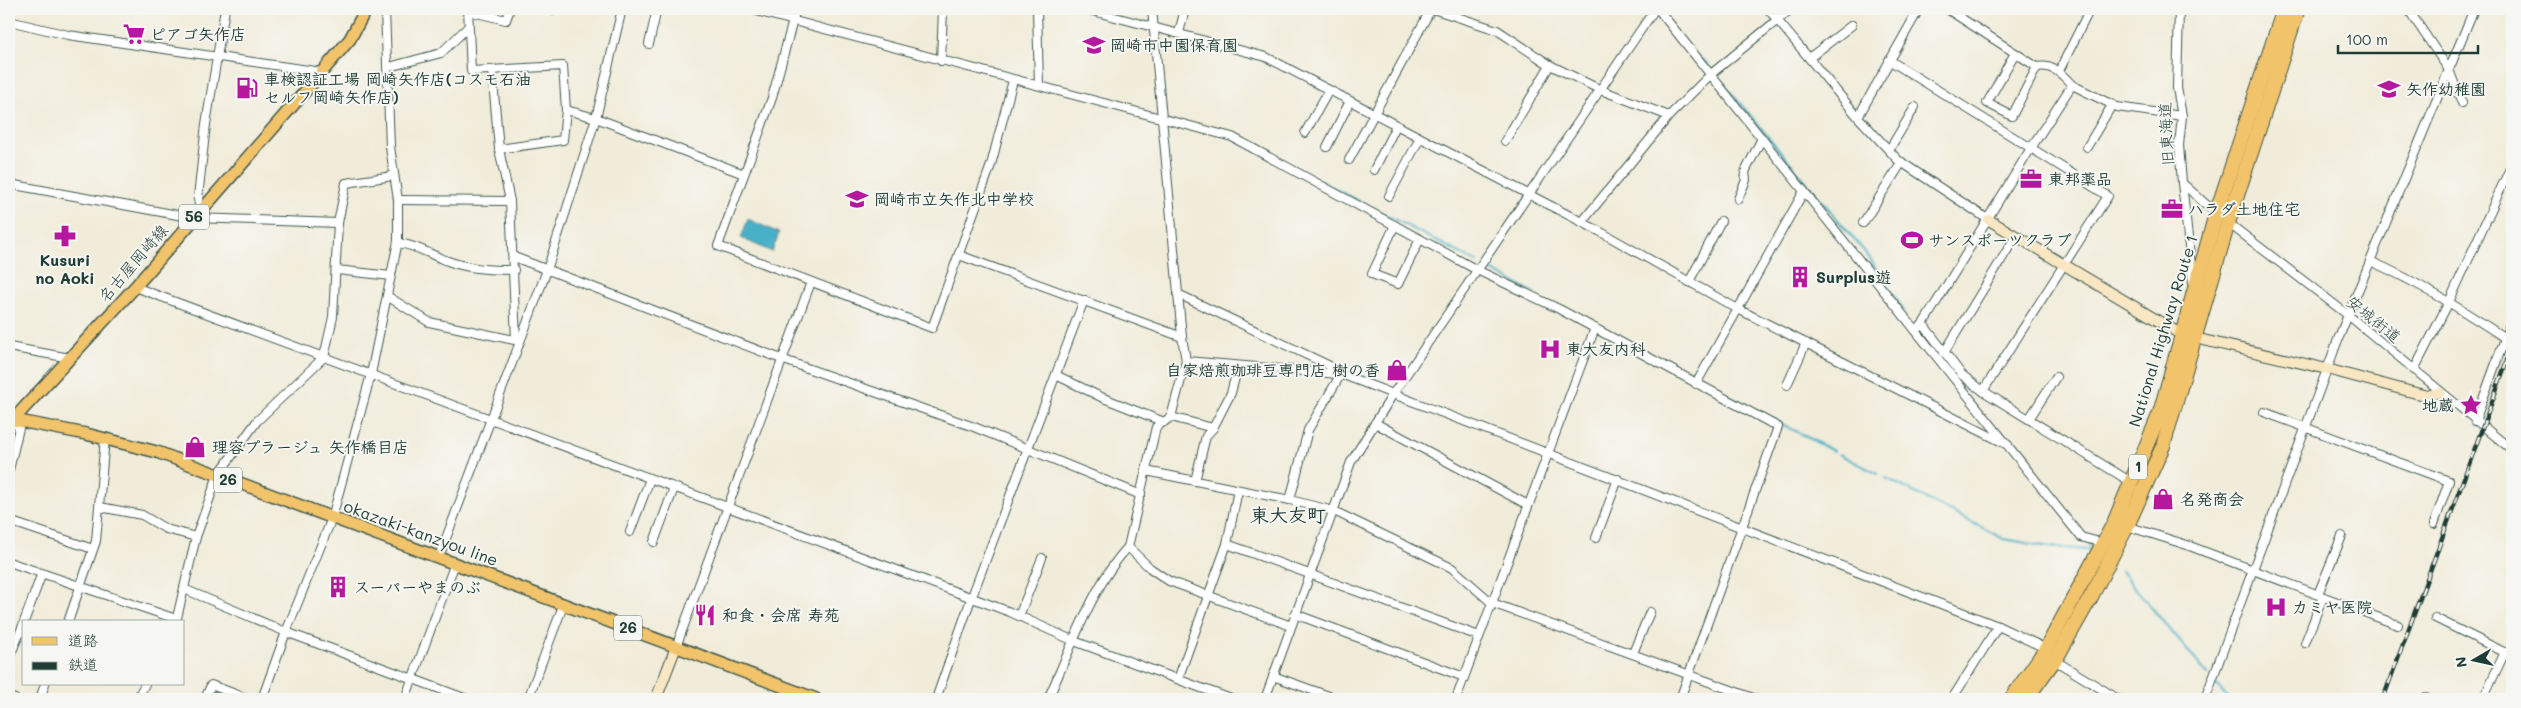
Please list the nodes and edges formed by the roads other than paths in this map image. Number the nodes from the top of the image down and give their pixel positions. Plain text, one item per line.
1 (225, 9) edge
2 (366, 9) edge
3 (385, 9) edge
4 (510, 9) edge
5 (622, 9) edge
6 (657, 9) edge
7 (749, 9) edge
8 (796, 9) edge
9 (943, 9) edge
10 (1037, 9) edge
11 (1085, 9) edge
12 (1152, 9) edge
13 (1185, 9) edge
14 (1432, 9) edge
15 (1657, 9) edge
16 (1768, 9) edge
17 (1792, 9) edge
18 (1920, 9) edge
19 (1947, 9) edge
20 (2090, 9) edge
21 (2179, 9) edge
22 (2284, 9) edge
23 (2298, 9) edge
24 (2408, 9) edge
25 (2474, 9) edge
26 (468, 10) edge
27 (1778, 20) junction
28 (9, 21) edge
29 (793, 21) junction
30 (1852, 25) dead end
31 (1154, 26) junction
32 (468, 27) junction
33 (1179, 33) junction
34 (649, 44) dead end
35 (2015, 53) junction
36 (217, 55) junction
37 (1809, 58) junction
38 (1889, 60) junction
39 (941, 61) junction
40 (1550, 65) junction
41 (389, 67) junction
42 (2038, 68) junction
43 (492, 70) junction
44 (2449, 70) junction
45 (2059, 71) junction
46 (322, 72) junction
47 (1711, 74) junction
48 (1013, 80) junction
49 (1039, 85) junction
50 (2072, 85) junction
51 (1329, 90) junction
52 (1601, 90) junction
53 (1350, 101) junction
54 (2462, 103) dead end
55 (2112, 105) junction
56 (1915, 107) dead end
57 (566, 110) junction
58 (1373, 114) junction
59 (1669, 116) junction
60 (2182, 116) junction
61 (1858, 117) junction
62 (596, 118) junction
63 (1162, 119) junction
64 (1396, 126) junction
65 (1305, 133) dead end
66 (1420, 138) junction
67 (1762, 138) junction
68 (1505, 141) dead end
69 (1327, 147) dead end
70 (2087, 147) dead end
71 (2031, 148) junction
72 (499, 149) junction
73 (1889, 150) junction
74 (1349, 160) dead end
75 (1902, 162) junction
76 (2512, 164) edge
77 (1374, 170) dead end
78 (744, 174) junction
79 (393, 176) junction
80 (2182, 183) junction
81 (9, 184) edge
82 (1804, 191) junction
83 (1530, 195) junction
84 (1389, 196) dead end
85 (1738, 199) dead end
86 (398, 200) junction
87 (510, 201) junction
88 (197, 214) junction
89 (2216, 214) junction
90 (1989, 220) junction
91 (1720, 221) dead end
92 (1582, 222) junction
93 (2228, 222) junction
94 (338, 223) junction
95 (1863, 223) dead end
96 (1395, 226) junction
97 (2016, 236) junction
98 (1420, 239) junction
99 (398, 243) junction
100 (959, 255) junction
101 (514, 257) junction
102 (2370, 261) junction
103 (2062, 265) junction
104 (337, 270) junction
105 (514, 270) junction
106 (547, 270) junction
107 (1477, 270) junction
108 (391, 276) junction
109 (811, 282) junction
110 (1689, 282) junction
111 (135, 286) junction
112 (2194, 292) junction
113 (1178, 294) junction
114 (387, 296) junction
115 (1084, 300) junction
116 (2449, 302) junction
117 (1736, 308) junction
118 (2348, 315) junction
119 (2512, 319) edge
120 (1923, 324) junction
121 (1595, 328) junction
122 (1916, 330) junction
123 (2182, 335) junction
124 (1182, 337) junction
125 (2506, 338) junction
126 (2195, 339) junction
127 (518, 341) junction
128 (1806, 343) junction
129 (9, 347) edge
130 (1944, 353) junction
131 (324, 357) junction
132 (70, 358) junction
133 (784, 360) junction
134 (1186, 361) junction
135 (1238, 366) junction
136 (2327, 369) junction
137 (2414, 370) junction
138 (371, 374) junction
139 (1341, 374) junction
140 (1056, 376) junction
141 (2056, 377) dead end
142 (1696, 384) junction
143 (1787, 385) dead end
144 (1983, 391) junction
145 (2440, 392) junction
146 (1393, 394) junction
147 (2264, 412) dead end
148 (491, 419) junction
149 (2029, 419) junction
150 (10, 420) edge
151 (1168, 420) junction
152 (2475, 421) junction
153 (1375, 423) junction
154 (2306, 427) junction
155 (1213, 428) junction
156 (105, 438) junction
157 (2008, 445) junction
158 (1030, 449) junction
159 (2512, 450) edge
160 (1548, 452) junction
161 (10, 466) edge
162 (1146, 471) junction
163 (218, 476) junction
164 (650, 479) junction
165 (1618, 479) junction
166 (1196, 481) junction
167 (2131, 482) junction
168 (674, 488) junction
169 (1238, 490) junction
170 (1142, 495) junction
171 (1290, 500) junction
172 (1528, 505) junction
173 (100, 507) junction
174 (728, 508) junction
175 (1334, 511) junction
176 (332, 518) junction
177 (9, 521) edge
178 (2434, 524) dead end
179 (1741, 526) junction
180 (2127, 526) junction
181 (630, 532) dead end
182 (196, 536) junction
183 (2342, 536) dead end
184 (1596, 538) dead end
185 (654, 542) dead end
186 (2103, 542) junction
187 (1227, 544) junction
188 (1128, 547) junction
189 (93, 549) junction
190 (439, 556) junction
191 (1042, 558) dead end
192 (9, 562) edge
193 (456, 563) junction
194 (2252, 571) junction
195 (42, 573) junction
196 (1309, 575) junction
197 (80, 588) junction
198 (184, 589) junction
199 (1208, 595) junction
200 (2320, 595) junction
201 (971, 599) junction
202 (1492, 603) junction
203 (564, 604) junction
204 (1650, 612) dead end
205 (1295, 614) junction
206 (1019, 616) junction
207 (2435, 618) dead end
208 (25, 620) edge
209 (69, 620) edge
210 (176, 620) edge
211 (2398, 625) dead end
212 (1291, 626) junction
213 (1998, 626) junction
214 (22, 627) edge
215 (286, 632) junction
216 (1479, 636) junction
217 (1074, 641) junction
218 (2305, 643) dead end
219 (676, 647) junction
220 (1633, 653) junction
221 (2508, 654) edge
222 (2053, 655) junction
223 (9, 658) edge
224 (1689, 674) junction
225 (1273, 676) junction
226 (1464, 677) junction
227 (413, 679) junction
228 (1178, 679) junction
229 (44, 686) edge
230 (144, 686) edge
231 (9, 697) edge
232 (15, 699) edge
233 (40, 699) edge
234 (137, 699) edge
235 (205, 699) edge
236 (249, 699) edge
237 (262, 699) edge
238 (405, 699) edge
239 (467, 699) edge
240 (528, 699) edge
241 (656, 699) edge
242 (816, 699) edge
243 (936, 699) edge
244 (1048, 699) edge
245 (1231, 699) edge
246 (1265, 699) edge
247 (1337, 699) edge
248 (1456, 699) edge
249 (1680, 699) edge
250 (1756, 699) edge
251 (1952, 699) edge
252 (2011, 699) edge
253 (2026, 699) edge
254 (2118, 699) edge
255 (2205, 699) edge
256 (2483, 699) edge

1 - 36 street
2 - 46 main road, 名古屋岡崎線 / 56
3 - 41 street
4 - 26 street
5 - 62 street
6 - 34 street
7 - 29 street
8 - 29 street
9 - 39 street
10 - 49 street
11 - 31 street
12 - 31 street
13 - 33 street
14 - 40 street
14 - 58 street
15 - 47 street
15 - 52 street
16 - 27 street
17 - 27 street
18 - 38 street
19 - 35 street
20 - 45 street
21 - 60 street, 旧東海道
22 - 89 highway, National Highway Route 1 / 1
23 - 93 highway, National Highway Route 1 / 1
24 - 44 street
25 - 44 street
26 - 32 street
27 - 37 street
27 - 47 street
28 - 36 street
29 - 39 street
29 - 78 street
30 - 37 street
31 - 33 street
31 - 63 street
32 - 41 street
32 - 43 street
33 - 51 street
35 - 42 street
35 - 42 street
36 - 46 street
36 - 88 street
37 - 61 street
38 - 61 street
38 - 71 street
39 - 48 street
40 - 52 street
40 - 68 street
41 - 79 street
42 - 45 street
43 - 57 street
43 - 72 street
44 - 54 street
44 - 102 street
45 - 50 street
46 - 88 main road, 名古屋岡崎線 / 56
47 - 59 street
47 - 67 street
48 - 49 street
48 - 100 street
49 - 63 street
50 - 55 street
50 - 71 street
51 - 53 street
51 - 65 street
52 - 59 street
52 - 83 street
53 - 58 street
53 - 69 street
55 - 60 street
55 - 70 street
56 - 73 street
57 - 62 street
57 - 72 street
58 - 64 street
58 - 74 street
59 - 92 street
60 - 80 street, 旧東海道
61 - 73 street
62 - 78 street
62 - 106 street
63 - 96 street
63 - 113 street
64 - 66 street
64 - 77 street
66 - 83 street
66 - 84 street
67 - 82 street
67 - 85 street
71 - 90 street
71 - 103 street
72 - 87 street
73 - 75 street
75 - 90 street
75 - 95 street
76 - 116 street
78 - 109 street
79 - 86 street
79 - 94 street
80 - 89 street, 旧東海道
80 - 112 street
81 - 88 street
82 - 117 street
82 - 122 street
83 - 92 street
83 - 107 street
86 - 87 street
86 - 99 street
87 - 101 street
88 - 94 street
88 - 111 main road, 名古屋岡崎線 / 56
89 - 93 street, 安城街道
89 - 112 highway, National Highway Route 1 / 1
90 - 97 street
90 - 120 street
91 - 110 street
92 - 110 street
93 - 118 street, 安城街道
93 - 126 highway, National Highway Route 1 / 1
94 - 104 street
96 - 98 street
96 - 98 street
97 - 103 street
97 - 130 street
98 - 107 street
99 - 105 street
99 - 108 street
100 - 109 street
100 - 115 street
101 - 105 street
101 - 106 street
102 - 116 street
102 - 118 street
103 - 123 street
103 - 144 street
104 - 108 street
104 - 131 street
105 - 127 street
106 - 127 street
106 - 133 street
107 - 121 street
107 - 146 street
108 - 114 street
109 - 133 street
110 - 117 street
111 - 131 street
111 - 132 main road, 名古屋岡崎線 / 56
112 - 123 highway, National Highway Route 1 / 1
113 - 124 street
113 - 139 street
114 - 127 street
114 - 138 street
115 - 124 street
115 - 140 street
116 - 125 street
116 - 137 street
117 - 128 street
117 - 142 street
118 - 136 street
118 - 137 street, 安城街道
119 - 125 street
120 - 122 street
120 - 130 street
121 - 142 street
121 - 160 street
122 - 157 street
123 - 126 street
123 - 167 highway, National Highway Route 1 / 1
124 - 134 street
125 - 152 street
126 - 136 street
126 - 180 highway, National Highway Route 1 / 1
127 - 148 street
128 - 143 street
128 - 157 street
129 - 132 street
130 - 144 street
131 - 138 street
131 - 163 street
132 - 150 main road, 名古屋岡崎線 / 56
133 - 158 street
133 - 174 street
134 - 135 street
134 - 151 street
135 - 139 street
135 - 155 street
136 - 145 street
136 - 154 street
137 - 145 street, 安城街道
138 - 148 street
138 - 176 street
139 - 146 street
139 - 171 street
140 - 151 street
140 - 158 street
141 - 149 street
142 - 179 street
144 - 149 street
145 - 152 street, 安城街道
146 - 153 street
146 - 160 street
147 - 154 street
148 - 164 street
148 - 190 street
149 - 167 street
150 - 156 main road, okazaki-kanzyou line / 26
150 - 161 street
151 - 155 street
151 - 162 street
152 - 159 street, 安城街道
153 - 172 street
153 - 175 street
154 - 178 street
154 - 194 street
155 - 166 street
156 - 163 main road, okazaki-kanzyou line / 26
156 - 173 street
157 - 186 street
158 - 170 street
158 - 201 street
160 - 165 street
160 - 172 street
162 - 166 street
162 - 170 street
163 - 176 main road, okazaki-kanzyou line / 26
163 - 182 street
164 - 168 street
164 - 181 street
165 - 179 street
165 - 184 street
166 - 169 street
167 - 186 highway, National Highway Route 1 / 1
168 - 174 street
168 - 185 street
169 - 171 street
169 - 187 street
170 - 188 street
171 - 175 street
172 - 202 street
173 - 182 street
173 - 189 street
174 - 201 street
174 - 219 street
175 - 196 street
175 - 202 street
176 - 190 main road, okazaki-kanzyou line / 26
176 - 215 street
177 - 189 street
179 - 213 street
179 - 224 street
180 - 194 street
180 - 222 highway, National Highway Route 1 / 1
182 - 198 street
183 - 200 street
186 - 222 highway, National Highway Route 1 / 1
187 - 196 street
187 - 199 street
188 - 199 street
188 - 217 street
189 - 197 street
190 - 193 main road, okazaki-kanzyou line / 26
191 - 206 street
192 - 195 street
193 - 203 main road, okazaki-kanzyou line / 26
193 - 227 street
194 - 200 street
194 - 255 street
195 - 197 street
195 - 208 street
196 - 205 street
196 - 216 street
197 - 209 street
197 - 210 street
198 - 210 street
198 - 215 street
199 - 212 street
199 - 228 street
200 - 211 street
200 - 218 street
201 - 206 street
201 - 243 street
202 - 216 street
202 - 220 street
203 - 219 main road, okazaki-kanzyou line / 26
203 - 240 street
204 - 220 street
205 - 212 street
205 - 226 street
206 - 217 street
207 - 221 street
212 - 225 street
213 - 222 street
213 - 251 street
214 - 223 street
215 - 227 street
215 - 237 street
216 - 226 street
217 - 228 street
217 - 244 street
219 - 241 street
219 - 242 main road, okazaki-kanzyou line / 26
220 - 224 street
221 - 256 street
222 - 252 highway, National Highway Route 1 / 1
222 - 253 highway, National Highway Route 1 / 1
222 - 254 street
224 - 249 street
224 - 250 street
225 - 246 street
225 - 247 street
226 - 248 street
227 - 238 street
227 - 239 street
228 - 245 street
229 - 233 street
230 - 234 street
231 - 232 street
235 - 236 street

